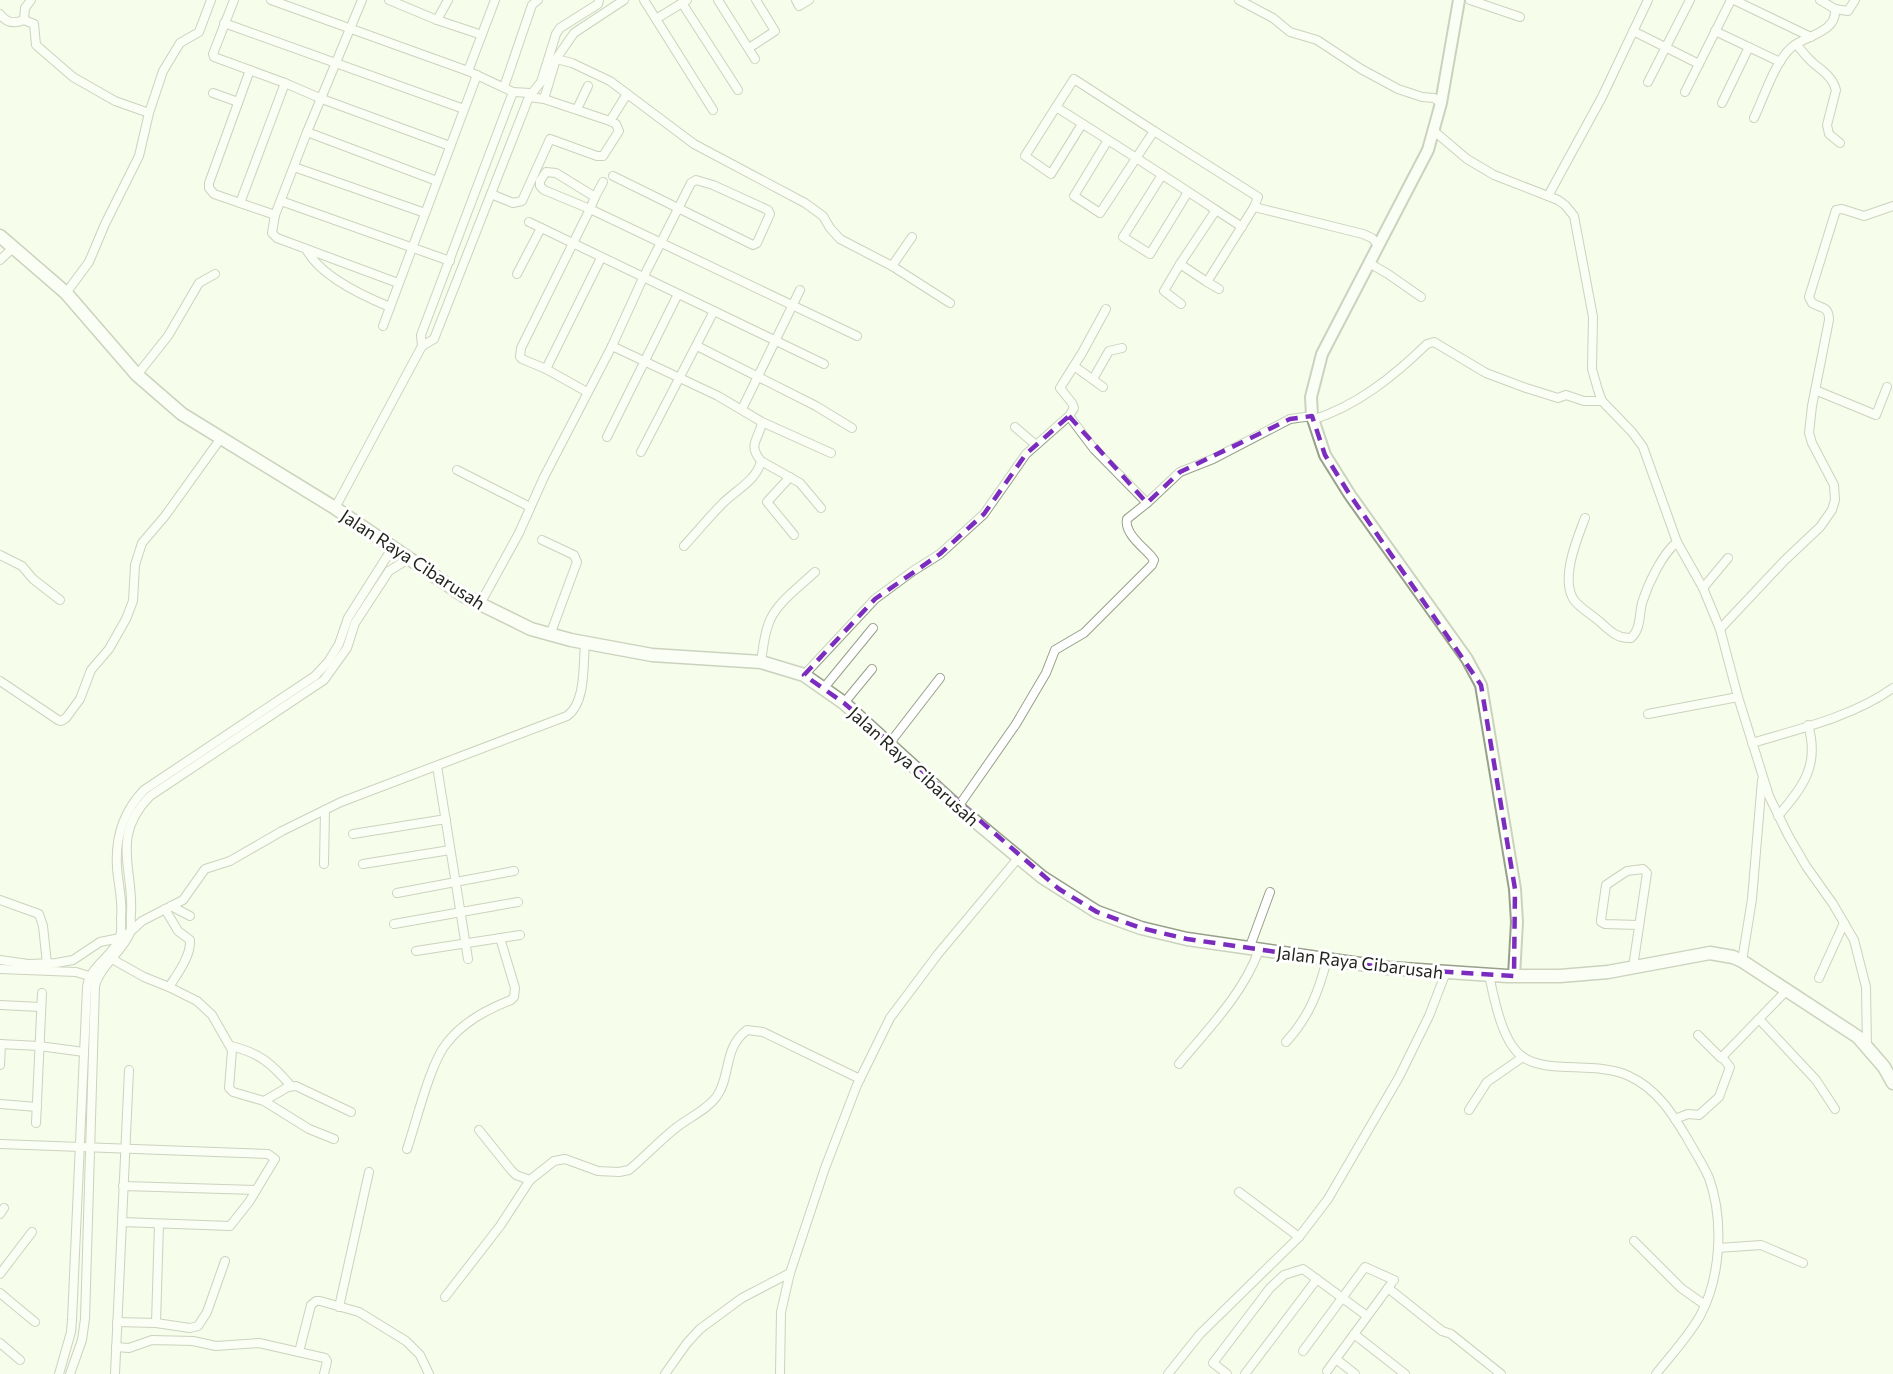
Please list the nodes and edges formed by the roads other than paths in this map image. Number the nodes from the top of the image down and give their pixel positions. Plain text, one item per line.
1 (31, 0) edge
2 (211, 0) edge
3 (234, 0) edge
4 (271, 0) edge
5 (362, 0) edge
6 (389, 0) edge
7 (448, 0) edge
8 (495, 0) edge
9 (538, 0) edge
10 (599, 0) edge
11 (624, 0) edge
12 (644, 0) edge
13 (718, 0) edge
14 (756, 0) edge
15 (796, 0) edge
16 (809, 0) edge
17 (1239, 0) edge
18 (1459, 0) edge
19 (1470, 0) edge
20 (1648, 0) edge
21 (1690, 0) edge
22 (1732, 0) edge
23 (1820, 0) edge
24 (1855, 0) edge
25 (684, 1) edge
26 (402, 2) edge
27 (1835, 9) junction
28 (0, 14) edge
29 (1520, 17) dead end
30 (656, 19) junction
31 (24, 20) junction
32 (437, 20) junction
33 (224, 22) junction
34 (351, 28) junction
35 (1633, 31) junction
36 (1715, 31) junction
37 (482, 35) junction
38 (1810, 37) junction
39 (1797, 45) junction
40 (1749, 47) junction
41 (748, 48) junction
42 (1666, 48) junction
43 (556, 58) junction
44 (755, 59) dead end
45 (337, 62) junction
46 (1780, 62) junction
47 (1699, 64) junction
48 (250, 70) junction
49 (468, 71) junction
50 (477, 75) junction
51 (1648, 82) dead end
52 (285, 83) junction
53 (588, 86) dead end
54 (504, 87) junction
55 (738, 90) dead end
56 (513, 92) junction
57 (1685, 92) dead end
58 (213, 93) dead end
59 (627, 94) junction
60 (530, 95) junction
61 (322, 99) junction
62 (544, 99) junction
63 (1438, 100) junction
64 (238, 102) junction
65 (1722, 103) dead end
66 (1056, 107) junction
67 (464, 109) junction
68 (577, 109) junction
69 (713, 110) dead end
70 (149, 113) junction
71 (1754, 117) dead end
72 (610, 121) junction
73 (1082, 124) junction
74 (1154, 131) junction
75 (1434, 131) junction
76 (307, 132) junction
77 (1108, 140) junction
78 (1840, 143) dead end
79 (450, 146) junction
80 (1135, 158) junction
81 (294, 167) junction
82 (1162, 175) junction
83 (613, 176) dead end
84 (437, 181) junction
85 (603, 182) dead end
86 (1188, 192) junction
87 (491, 194) junction
88 (1548, 196) junction
89 (595, 197) junction
90 (281, 201) junction
91 (240, 203) junction
92 (1893, 206) edge
93 (1254, 207) junction
94 (590, 209) junction
95 (679, 209) junction
96 (1216, 210) junction
97 (425, 213) junction
98 (275, 215) junction
99 (530, 222) dead end
100 (1242, 227) junction
101 (541, 228) junction
102 (0, 236) edge
103 (912, 237) dead end
104 (1375, 242) junction
105 (662, 243) junction
106 (571, 244) junction
107 (14, 247) junction
108 (413, 247) junction
109 (306, 249) junction
110 (601, 258) junction
111 (0, 260) edge
112 (450, 261) junction
113 (1369, 263) junction
114 (1180, 264) junction
115 (892, 266) junction
116 (215, 274) dead end
117 (517, 274) dead end
118 (643, 278) junction
119 (1207, 282) junction
120 (398, 283) junction
121 (1219, 289) dead end
122 (800, 290) dead end
123 (66, 293) junction
124 (678, 294) junction
125 (1421, 297) dead end
126 (950, 303) dead end
127 (1180, 304) dead end
128 (792, 306) junction
129 (390, 307) junction
130 (1106, 309) dead end
131 (714, 312) junction
132 (383, 326) dead end
133 (857, 336) dead end
134 (774, 340) junction
135 (423, 346) junction
136 (612, 346) junction
137 (697, 346) junction
138 (1122, 348) dead end
139 (644, 361) junction
140 (824, 364) dead end
141 (1074, 366) junction
142 (546, 369) junction
143 (137, 375) junction
144 (758, 377) junction
145 (680, 379) junction
146 (1093, 379) junction
147 (1103, 387) dead end
148 (1887, 387) dead end
149 (1815, 390) junction
150 (587, 392) junction
151 (1602, 400) junction
152 (742, 409) junction
153 (1069, 416) junction
154 (1309, 417) junction
155 (762, 422) junction
156 (1015, 427) dead end
157 (852, 428) dead end
158 (607, 437) dead end
159 (221, 438) junction
160 (1036, 445) junction
161 (641, 452) dead end
162 (831, 453) dead end
163 (761, 461) junction
164 (457, 470) dead end
165 (790, 477) junction
166 (1147, 503) junction
167 (530, 507) junction
168 (335, 508) junction
169 (821, 508) dead end
170 (1585, 518) dead end
171 (794, 535) dead end
172 (542, 540) dead end
173 (1677, 542) junction
174 (684, 546) dead end
175 (393, 547) junction
176 (0, 555) edge
177 (1728, 558) dead end
178 (408, 559) junction
179 (815, 572) dead end
180 (370, 584) junction
181 (378, 588) junction
182 (1703, 588) junction
183 (60, 600) dead end
184 (480, 604) junction
185 (873, 628) dead end
186 (1720, 629) junction
187 (550, 635) junction
188 (585, 643) junction
189 (761, 663) junction
190 (872, 669) dead end
191 (804, 675) junction
192 (940, 678) dead end
193 (0, 681) edge
194 (1893, 688) edge
195 (823, 689) junction
196 (1738, 697) junction
197 (844, 703) junction
198 (1648, 714) dead end
199 (1808, 725) junction
200 (1752, 743) junction
201 (889, 744) junction
202 (437, 766) junction
203 (1762, 776) junction
204 (958, 807) junction
205 (325, 810) junction
206 (1778, 816) junction
207 (446, 819) junction
208 (353, 834) dead end
209 (450, 850) junction
210 (1019, 857) junction
211 (324, 864) dead end
212 (363, 864) dead end
213 (514, 871) dead end
214 (455, 881) junction
215 (397, 892) dead end
216 (1270, 892) dead end
217 (0, 900) edge
218 (518, 903) dead end
219 (168, 908) junction
220 (460, 912) junction
221 (190, 916) dead end
222 (1844, 922) junction
223 (394, 924) dead end
224 (1638, 925) junction
225 (130, 932) junction
226 (520, 935) dead end
227 (120, 938) junction
228 (500, 938) junction
229 (465, 943) junction
230 (1254, 950) junction
231 (416, 951) dead end
232 (112, 959) junction
233 (468, 959) dead end
234 (1327, 959) junction
235 (0, 960) edge
236 (1742, 961) junction
237 (47, 964) junction
238 (1633, 967) junction
239 (0, 969) edge
240 (1446, 972) junction
241 (89, 976) junction
242 (1502, 976) junction
243 (1819, 978) dead end
244 (169, 987) junction
245 (1787, 990) junction
246 (42, 993) dead end
247 (0, 1005) edge
248 (41, 1007) junction
249 (1759, 1019) junction
250 (1698, 1035) dead end
251 (1286, 1042) dead end
252 (0, 1044) edge
253 (39, 1046) junction
254 (231, 1046) junction
255 (1867, 1047) junction
256 (84, 1052) junction
257 (1523, 1057) junction
258 (1722, 1057) junction
259 (1179, 1064) dead end
260 (0, 1065) edge
261 (1888, 1067) edge
262 (129, 1070) dead end
263 (860, 1079) junction
264 (1893, 1083) edge
265 (291, 1086) junction
266 (264, 1101) junction
267 (0, 1104) edge
268 (37, 1107) junction
269 (1835, 1109) dead end
270 (1469, 1110) dead end
271 (351, 1112) dead end
272 (1675, 1120) junction
273 (36, 1123) dead end
274 (478, 1130) dead end
275 (333, 1139) dead end
276 (0, 1144) edge
277 (79, 1147) junction
278 (90, 1148) junction
279 (125, 1148) junction
280 (407, 1149) dead end
281 (369, 1172) dead end
282 (530, 1180) junction
283 (123, 1186) junction
284 (256, 1190) junction
285 (1239, 1192) dead end
286 (122, 1222) junction
287 (159, 1224) junction
288 (32, 1232) dead end
289 (1299, 1237) junction
290 (1634, 1241) dead end
291 (1720, 1248) junction
292 (225, 1261) dead end
293 (1803, 1263) dead end
294 (790, 1273) junction
295 (0, 1274) edge
296 (1317, 1279) junction
297 (1388, 1288) junction
298 (0, 1293) edge
299 (445, 1297) dead end
300 (1342, 1298) junction
301 (1705, 1305) junction
302 (339, 1307) junction
303 (1367, 1316) junction
304 (34, 1322) dead end
305 (117, 1322) junction
306 (156, 1323) junction
307 (1354, 1334) junction
308 (0, 1343) edge
309 (116, 1347) junction
310 (1303, 1351) dead end
311 (299, 1352) junction
312 (1336, 1359) junction
313 (20, 1360) dead end
314 (1327, 1371) dead end
315 (59, 1374) edge
316 (70, 1374) edge
317 (115, 1374) edge
318 (324, 1374) edge
319 (429, 1374) edge
320 (665, 1374) edge
321 (780, 1374) edge
322 (1168, 1374) edge
323 (1227, 1374) edge
324 (1245, 1374) edge
325 (1355, 1374) edge
326 (1405, 1374) edge
327 (1501, 1374) edge
328 (1656, 1374) edge

1 - 31 street
2 - 70 street
3 - 33 street
4 - 34 street
5 - 34 street
6 - 26 street
7 - 32 street
8 - 37 street
9 - 54 street
10 - 60 street
11 - 43 street
12 - 30 street
13 - 41 street
14 - 41 street
15 - 16 street
17 - 63 street
18 - 63 street
19 - 29 street
20 - 35 street
21 - 42 street
22 - 36 street
22 - 38 street
23 - 27 street
24 - 27 street
25 - 30 street
25 - 55 street
26 - 32 street
27 - 38 street
28 - 31 street
30 - 69 street
31 - 70 street
32 - 37 street
33 - 45 street
33 - 48 street
34 - 45 street
34 - 49 street
35 - 42 street
35 - 88 street
36 - 40 street
36 - 47 street
37 - 49 street
38 - 39 street
39 - 46 street
39 - 78 street
40 - 46 street
40 - 65 street
41 - 44 street
42 - 47 street
42 - 51 street
43 - 59 street
43 - 62 street
45 - 61 street
45 - 67 street
46 - 71 street
47 - 57 street
48 - 52 street
48 - 64 street
49 - 50 street
50 - 54 street
50 - 67 street
52 - 61 street
52 - 91 street
53 - 68 street
54 - 56 street
56 - 60 street
56 - 112 street
58 - 64 street
59 - 72 street
59 - 115 street
60 - 62 street
60 - 87 street
61 - 76 street
61 - 79 street
62 - 68 street
63 - 75 street
64 - 91 street
66 - 73 street
66 - 73 street
66 - 74 street
67 - 79 street
68 - 72 street
70 - 123 street
72 - 87 street
73 - 77 street
74 - 80 street
74 - 93 street
75 - 88 street
75 - 104 street
76 - 81 street
76 - 84 street
77 - 80 street
77 - 80 street
79 - 84 street
80 - 82 street
81 - 90 street
81 - 97 street
82 - 86 street
82 - 86 street
83 - 95 street
84 - 97 street
85 - 89 street
86 - 96 street
87 - 135 street
88 - 151 street
89 - 94 street
89 - 94 street
90 - 98 street
90 - 108 street
91 - 98 street
92 - 149 street
93 - 100 street
93 - 104 street
94 - 105 street
94 - 106 street
95 - 95 street
95 - 105 street
96 - 100 street
96 - 114 street
97 - 108 street
98 - 109 street
99 - 101 street
100 - 119 street
101 - 106 street
101 - 117 street
102 - 107 main road, Jalan Raya Cibarusah
103 - 115 street
104 - 113 street
105 - 118 street
105 - 128 street
106 - 110 street
106 - 142 street
107 - 111 street
107 - 123 main road, Jalan Raya Cibarusah
108 - 112 street
108 - 120 street
109 - 120 street
109 - 129 street
110 - 118 street
110 - 142 street
112 - 135 street
113 - 125 street
113 - 154 street
114 - 119 street
114 - 127 street
115 - 126 street
116 - 143 street
118 - 124 street
118 - 136 street
119 - 121 street
120 - 129 street
122 - 128 street
123 - 143 main road, Jalan Raya Cibarusah
124 - 131 street
124 - 139 street
128 - 133 street
128 - 134 street
129 - 132 street
130 - 141 street
131 - 134 street
131 - 137 street
134 - 140 street
134 - 144 street
135 - 168 street
136 - 139 street
136 - 150 street
137 - 144 street
137 - 145 street
138 - 146 street
139 - 145 street
139 - 158 street
141 - 146 street
141 - 153 street
142 - 150 street
143 - 159 main road, Jalan Raya Cibarusah
144 - 152 street
144 - 157 street
145 - 152 street
145 - 161 street
146 - 147 street
148 - 149 street
149 - 186 street
150 - 167 street
151 - 154 street
151 - 173 street
152 - 155 street
153 - 160 street
153 - 166 street
154 - 166 street
154 - 242 street
155 - 162 street
155 - 163 street
156 - 160 street
159 - 168 main road, Jalan Raya Cibarusah
159 - 193 street
160 - 191 street
163 - 165 street
163 - 174 street
164 - 167 street
165 - 169 street
165 - 171 street
166 - 204 street
167 - 184 street
168 - 175 main road, Jalan Raya Cibarusah
170 - 173 street
172 - 187 street
173 - 182 street
175 - 178 main road, Jalan Raya Cibarusah
175 - 180 street
176 - 183 street
177 - 182 street
178 - 181 street
178 - 184 main road, Jalan Raya Cibarusah
179 - 189 street
180 - 181 street
180 - 227 street
181 - 225 street
182 - 186 street
184 - 187 main road, Jalan Raya Cibarusah
185 - 195 street
186 - 196 street
187 - 188 main road, Jalan Raya Cibarusah
188 - 189 main road, Jalan Raya Cibarusah
188 - 202 street
189 - 191 main road, Jalan Raya Cibarusah
190 - 197 street
191 - 195 main road, Jalan Raya Cibarusah
192 - 201 street
194 - 199 street
195 - 197 main road, Jalan Raya Cibarusah
196 - 198 street
196 - 200 street
197 - 201 main road, Jalan Raya Cibarusah
199 - 200 street
199 - 206 street
200 - 203 street
201 - 204 main road, Jalan Raya Cibarusah
202 - 205 street
202 - 207 street
203 - 206 street
203 - 236 street
204 - 210 main road, Jalan Raya Cibarusah
205 - 211 street
205 - 219 street
206 - 222 street
207 - 208 street
207 - 209 street
209 - 212 street
209 - 214 street
210 - 230 main road, Jalan Raya Cibarusah
210 - 263 street
213 - 214 street
214 - 215 street
214 - 220 street
216 - 230 street
217 - 237 street
218 - 220 street
219 - 221 street
219 - 225 street
219 - 244 street
220 - 223 street
220 - 229 street
222 - 243 street
222 - 255 street
224 - 224 street
224 - 238 street
225 - 227 street
225 - 232 street
226 - 228 street
227 - 237 street
227 - 241 street
228 - 229 street
228 - 280 street
229 - 231 street
229 - 233 street
230 - 234 main road, Jalan Raya Cibarusah
230 - 259 street
232 - 244 street
232 - 278 street
234 - 240 main road, Jalan Raya Cibarusah
234 - 251 street
235 - 237 street
236 - 238 main road, Jalan Raya Cibarusah
236 - 245 main road, Jalan Raya Cibarusah
238 - 242 main road, Jalan Raya Cibarusah
239 - 241 street
240 - 242 main road, Jalan Raya Cibarusah
240 - 289 street
241 - 256 street
242 - 257 street
244 - 254 street
245 - 249 street
245 - 255 main road, Jalan Raya Cibarusah
246 - 248 street
247 - 248 street
248 - 253 street
249 - 258 street
249 - 269 street
250 - 258 street
252 - 253 street
252 - 260 street
253 - 256 street
253 - 268 street
254 - 265 street
254 - 266 street
255 - 261 main road, Jalan Raya Cibarusah
256 - 277 street
257 - 270 street
257 - 272 street
258 - 272 street
261 - 264 main road, Jalan Raya Cibarusah
262 - 279 street
263 - 282 street
263 - 294 street
265 - 266 street
265 - 271 street
266 - 275 street
267 - 268 street
268 - 273 street
272 - 291 street
274 - 282 street
276 - 277 street
277 - 278 street
277 - 315 street
278 - 279 street
278 - 316 street
279 - 283 street
279 - 284 street
281 - 302 street
282 - 299 street
283 - 284 street
283 - 286 street
284 - 287 street
285 - 289 street
286 - 287 street
286 - 305 street
287 - 306 street
288 - 295 street
289 - 322 street
290 - 301 street
291 - 293 street
291 - 301 street
292 - 306 street
294 - 320 street
294 - 321 street
296 - 300 street
296 - 323 street
296 - 324 street
297 - 300 street
297 - 303 street
297 - 327 street
298 - 304 street
300 - 303 street
300 - 310 street
301 - 328 street
302 - 311 street
302 - 319 street
303 - 307 street
305 - 306 street
305 - 309 street
307 - 312 street
307 - 326 street
308 - 313 street
309 - 311 street
309 - 317 street
311 - 318 street
312 - 314 street
312 - 325 street

